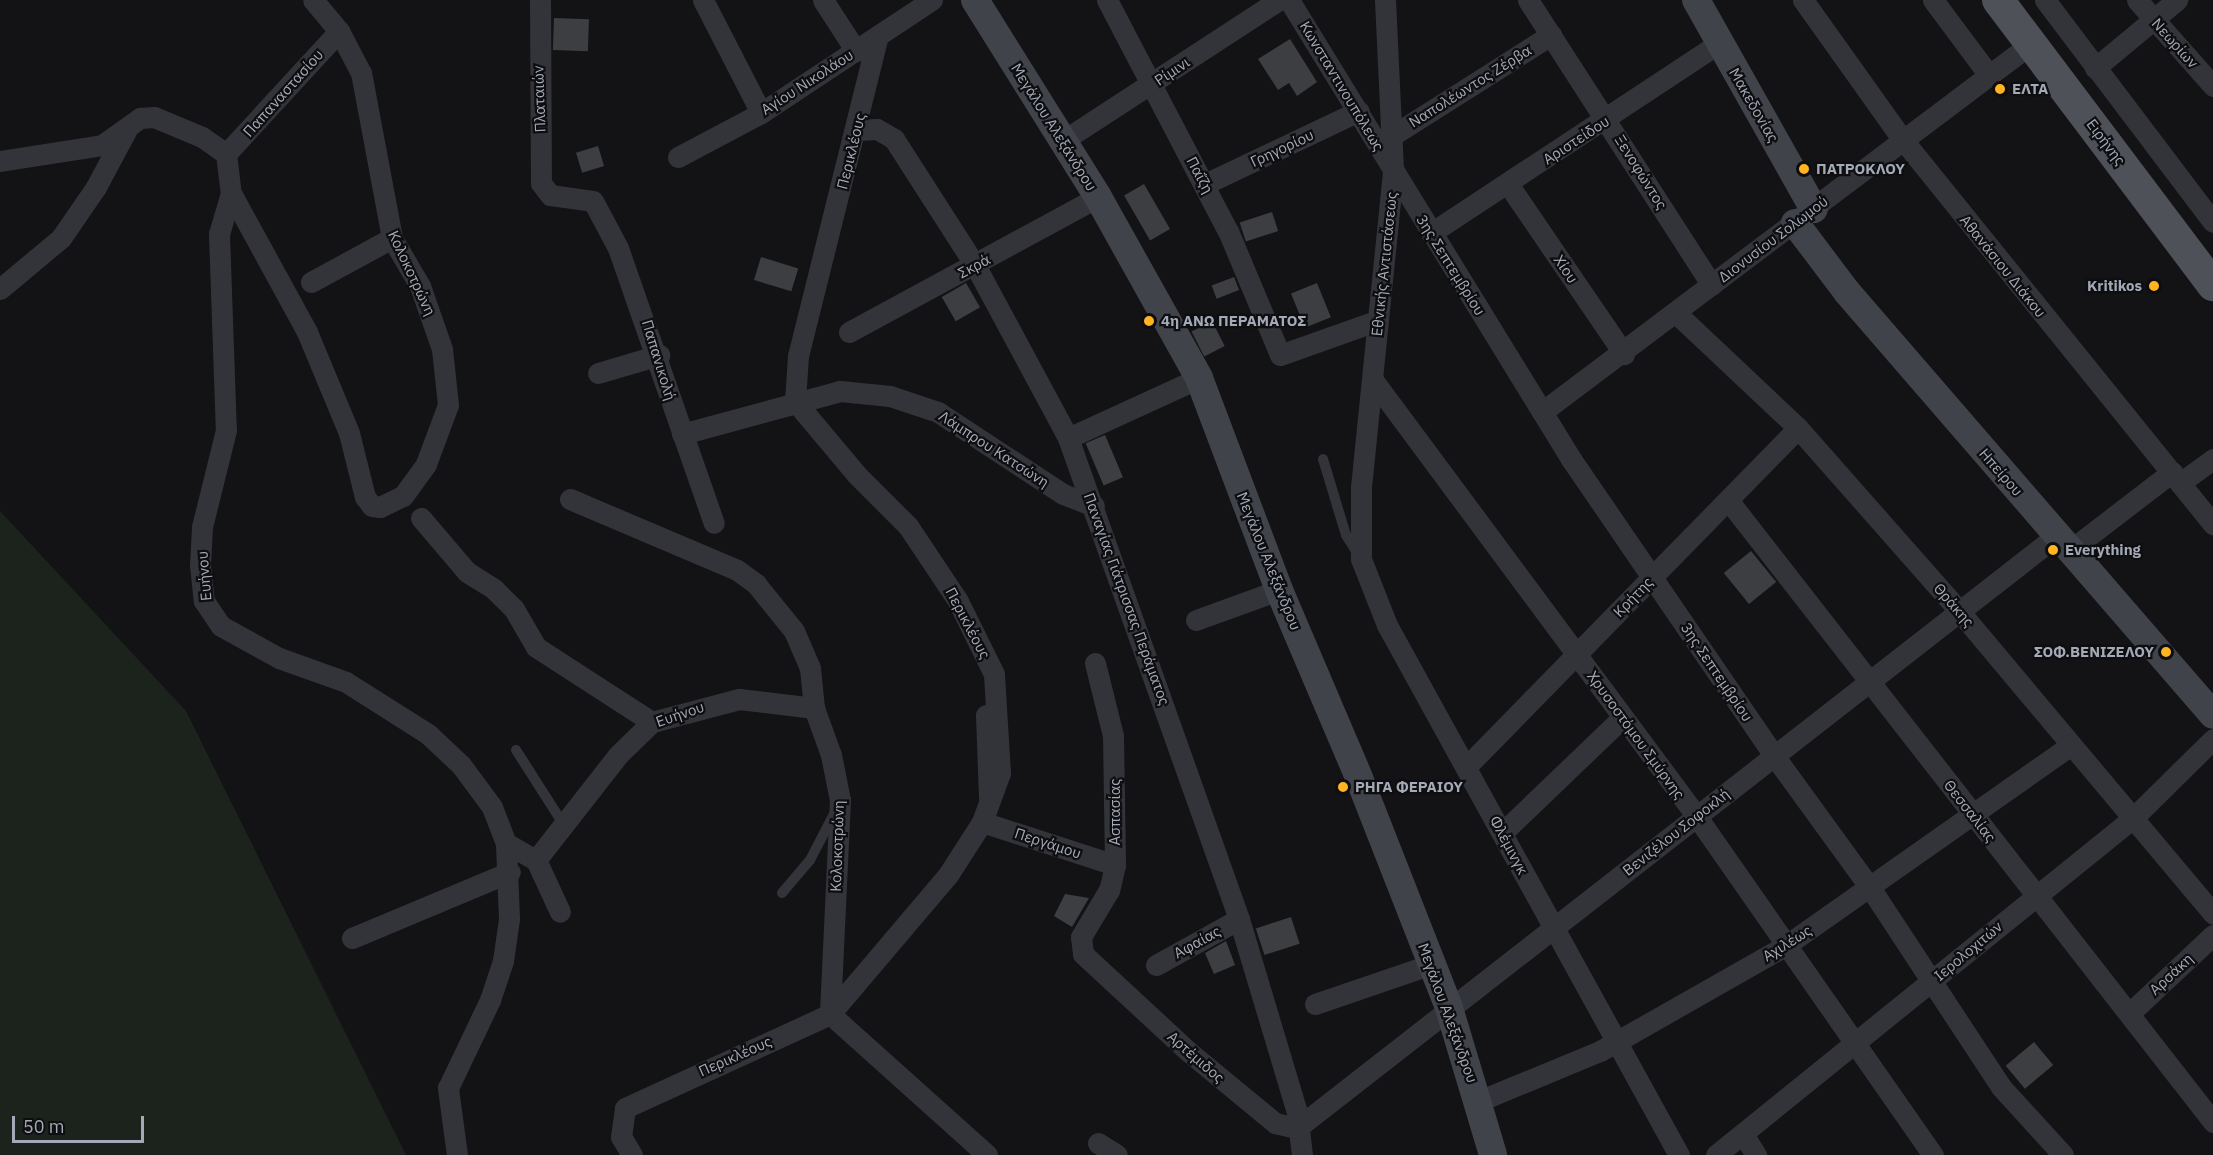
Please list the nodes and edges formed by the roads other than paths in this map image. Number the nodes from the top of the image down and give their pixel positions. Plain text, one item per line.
1 (313, 0) edge
2 (540, 0) edge
3 (703, 0) edge
4 (823, 0) edge
5 (932, 0) edge
6 (1107, 0) edge
7 (1279, 0) edge
8 (1289, 0) edge
9 (1385, 0) edge
10 (1528, 0) edge
11 (1696, 0) edge
12 (1803, 0) edge
13 (1933, 0) edge
14 (1998, 0) edge
15 (2045, 0) edge
16 (2137, 0) edge
17 (2177, 0) edge
18 (977, 3) edge
19 (2151, 17) junction
20 (339, 32) junction
21 (1551, 35) junction
22 (878, 36) junction
23 (2032, 43) junction
24 (1719, 44) junction
25 (855, 51) junction
26 (2095, 68) junction
27 (1989, 75) junction
28 (1152, 85) junction
29 (2213, 87) edge
30 (1359, 111) junction
31 (761, 113) junction
32 (1608, 120) junction
33 (128, 128) junction
34 (858, 130) junction
35 (1390, 137) junction
36 (1064, 140) junction
37 (1903, 140) junction
38 (226, 154) junction
39 (678, 157) dead end
40 (0, 161) edge
41 (1393, 172) junction
42 (1205, 184) junction
43 (1508, 184) junction
44 (231, 193) junction
45 (1098, 197) junction
46 (593, 201) joint
47 (1804, 216) junction
48 (2213, 222) edge
49 (1431, 233) junction
50 (392, 238) junction
51 (975, 266) junction
52 (311, 282) dead end
53 (1712, 285) junction
54 (2213, 285) edge
55 (0, 289) edge
56 (1676, 313) junction
57 (1376, 321) junction
58 (849, 332) dead end
59 (1624, 354) junction
60 (659, 355) junction
61 (598, 373) dead end
62 (1199, 378) junction
63 (1373, 380) junction
64 (795, 401) junction
65 (1542, 412) junction
66 (1798, 428) junction
67 (682, 434) junction
68 (1068, 438) junction
69 (1323, 459) dead end
70 (2213, 459) edge
71 (2176, 477) junction
72 (570, 499) dead end
73 (1728, 500) junction
74 (1094, 506) junction
75 (421, 518) dead end
76 (714, 523) dead end
77 (2213, 524) edge
78 (1360, 527) joint
79 (2062, 543) junction
80 (1361, 559) junction
81 (1653, 577) junction
82 (1279, 590) junction
83 (1960, 612) junction
84 (1196, 620) dead end
85 (1577, 654) junction
86 (1095, 663) dead end
87 (1868, 682) junction
88 (814, 708) junction
89 (2213, 715) edge
90 (1622, 718) junction
91 (652, 722) junction
92 (2213, 739) edge
93 (2072, 745) junction
94 (516, 750) dead end
95 (1775, 758) junction
96 (1467, 766) junction
97 (840, 800) junction
98 (1695, 814) junction
99 (1974, 816) junction
100 (2133, 818) junction
101 (982, 822) junction
102 (566, 828) junction
103 (1503, 833) junction
104 (506, 843) junction
105 (536, 861) junction
106 (1114, 865) junction
107 (510, 872) junction
108 (1871, 889) junction
109 (782, 893) dead end
110 (2036, 895) junction
111 (560, 912) dead end
112 (2213, 914) edge
113 (1239, 919) junction
114 (1554, 930) junction
115 (2213, 935) edge
116 (352, 938) dead end
117 (1785, 946) junction
118 (1083, 954) joint
119 (1432, 964) junction
120 (1156, 965) dead end
121 (1933, 981) junction
122 (1316, 1004) dead end
123 (1449, 1008) junction
124 (2130, 1013) junction
125 (830, 1014) junction
126 (1616, 1042) junction
127 (1856, 1042) junction
128 (1479, 1101) junction
129 (2213, 1122) edge
130 (1297, 1128) junction
131 (1743, 1134) junction
132 (1098, 1143) dead end
133 (457, 1155) edge
134 (632, 1155) edge
135 (987, 1155) edge
136 (1117, 1155) edge
137 (1302, 1155) edge
138 (1493, 1155) edge
139 (1679, 1155) edge
140 (1716, 1155) edge
141 (1756, 1155) edge
142 (1933, 1155) edge
143 (2063, 1155) edge

1 - 20 street, Κολοκοτρώνη
2 - 46 street, Πλαταιών
3 - 31 street
4 - 25 street
5 - 22 street, Αγίου Νικολάου
6 - 28 street, Παΐζη
7 - 28 street, Ρίμινι
8 - 30 street, Κωνσταντινουπόλεως
9 - 35 street, Εθνικής Αντιστάσεως
10 - 21 street, Ξενοφώντος
11 - 24 street, Μακεδονίας
12 - 37 street, Αθανάσιου Διάκου
13 - 27 street
14 - 23 main road, Ειρήνης
15 - 26 street
16 - 19 street, Νεωρίων
17 - 19 street
18 - 36 street, Μεγάλου Αλεξάνδρου
19 - 26 street
19 - 29 street, Νεωρίων
20 - 38 street, Παπαναστασίου
20 - 50 street, Κολοκοτρώνη
21 - 32 street, Ξενοφώντος
21 - 35 street, Ναπολέωντος Ζέρβα
22 - 25 street, Αγίου Νικολάου
22 - 34 street, Περικλέους
23 - 27 street, Διονυσίου Σολωμού
23 - 54 main road, Ειρήνης
24 - 32 street, Αριστείδου
24 - 47 street, Μακεδονίας
25 - 31 street, Αγίου Νικολάου
26 - 48 street
27 - 37 street, Διονυσίου Σολωμού
28 - 36 street, Ρίμινι
28 - 42 street, Παΐζη
30 - 41 street, Κωνσταντινουπόλεως
30 - 42 street, Γρηγορίου
31 - 39 street, Αγίου Νικολάου
32 - 43 street, Αριστείδου
32 - 53 street, Ξενοφώντος
33 - 38 street
33 - 40 street
33 - 55 street
34 - 51 street, Παναγίας Γιάτρισσας Περάματος
34 - 64 street, Περικλέους
35 - 41 street, Εθνικής Αντιστάσεως
36 - 45 street, Μεγάλου Αλεξάνδρου
37 - 47 street, Διονυσίου Σολωμού
37 - 71 street, Αθανάσιου Διάκου
38 - 44 street, Ευήνου
41 - 49 street, 3ης Σεπτεμβρίου
41 - 57 street, Εθνικής Αντιστάσεως
42 - 57 street, Παΐζη
43 - 49 street, Αριστείδου
43 - 59 street, Χίου
44 - 50 street, Κολοκοτρώνη
44 - 104 street, Ευήνου
45 - 51 street, Σκρά
45 - 62 street, Μεγάλου Αλεξάνδρου
46 - 60 street, Παπανικολή
47 - 53 street, Διονυσίου Σολωμού
47 - 79 street, Ηπείρου
49 - 65 street, 3ης Σεπτεμβρίου
50 - 52 street
51 - 58 street, Σκρά
51 - 68 street, Παναγίας Γιάτρισσας Περάματος
53 - 56 street, Διονυσίου Σολωμού
56 - 59 street, Διονυσίου Σολωμού
56 - 66 street, Θράκης
57 - 63 street, Εθνικής Αντιστάσεως
59 - 65 street, Διονυσίου Σολωμού
60 - 61 street
60 - 67 street, Παπανικολή
62 - 68 street
62 - 82 street, Μεγάλου Αλεξάνδρου
63 - 78 street, Εθνικής Αντιστάσεως
63 - 85 street, Χρυσοστόμου Σμύρνης
64 - 67 street, Λάμπρου Κατσώνη
64 - 74 street, Λάμπρου Κατσώνη
64 - 101 street, Περικλέους
65 - 81 street, 3ης Σεπτεμβρίου
66 - 73 street, Κρήτης
66 - 83 street, Θράκης
67 - 76 street, Παπανικολή
68 - 74 street, Παναγίας Γιάτρισσας Περάματος
69 - 80 lane
70 - 71 street, Βενιζέλου Σοφοκλή
71 - 77 street, Αθανάσιου Διάκου
71 - 79 street, Βενιζέλου Σοφοκλή
72 - 88 street, Κολοκοτρώνη
73 - 81 street, Κρήτης
73 - 87 street, Θεσσαλίας
74 - 113 street, Παναγίας Γιάτρισσας Περάματος
75 - 91 street
78 - 80 street, Φλέμινγκ
79 - 83 street, Βενιζέλου Σοφοκλή
79 - 89 street, Ηπείρου
80 - 96 street, Φλέμινγκ
81 - 85 street, Κρήτης
81 - 95 street, 3ης Σεπτεμβρίου
82 - 84 street
82 - 119 street, Μεγάλου Αλεξάνδρου
83 - 87 street, Βενιζέλου Σοφοκλή
83 - 93 street, Θράκης
85 - 90 street, Χρυσοστόμου Σμύρνης
85 - 96 street, Κρήτης
86 - 106 street, Ασπασίας
87 - 95 street, Βενιζέλου Σοφοκλή
87 - 99 street, Θεσσαλίας
88 - 91 street, Ευήνου
88 - 97 street, Κολοκοτρώνη
90 - 98 street, Χρυσοστόμου Σμύρνης
90 - 103 street
91 - 102 street, Ευήνου
92 - 100 street, Ιερολοχιτών
93 - 99 street, Αχιλέως
93 - 100 street, Θράκης
94 - 102 lane
95 - 98 street, Βενιζέλου Σοφοκλή
95 - 108 street, 3ης Σεπτεμβρίου
96 - 103 street, Φλέμινγκ
97 - 109 lane
97 - 125 street, Κολοκοτρώνη
98 - 114 street, Βενιζέλου Σοφοκλή
98 - 117 street, Χρυσοστόμου Σμύρνης
99 - 108 street, Αχιλέως
99 - 110 street, Θεσσαλίας
100 - 110 street, Ιερολοχιτών
100 - 112 street, Θράκης
101 - 106 street, Περγάμου
101 - 125 street, Περικλέους
102 - 105 street, Ευήνου
103 - 114 street, Φλέμινγκ
104 - 105 street
104 - 107 street, Ευήνου
105 - 111 street
106 - 118 street, Ασπασίας
107 - 116 street
107 - 133 street, Ευήνου
108 - 117 street, Αχιλέως
108 - 121 street, 3ης Σεπτεμβρίου
110 - 121 street, Ιερολοχιτών
110 - 124 street, Θεσσαλίας
113 - 120 street, Αφαίας
113 - 130 street, Παναγίας Γιάτρισσας Περάματος
114 - 123 street, Βενιζέλου Σοφοκλή
114 - 126 street, Φλέμινγκ
115 - 124 street, Αρσάκη
117 - 126 street, Αχιλέως
117 - 127 street, Χρυσοστόμου Σμύρνης
118 - 130 street, Αρτέμιδος
119 - 122 street
119 - 123 street, Μεγάλου Αλεξάνδρου
121 - 127 street, Ιερολοχιτών
121 - 143 street, 3ης Σεπτεμβρίου
123 - 128 street, Μεγάλου Αλεξάνδρου
123 - 130 street, Βενιζέλου Σοφοκλή
124 - 129 street, Θεσσαλίας
125 - 134 street, Περικλέους
125 - 135 street
126 - 128 street, Αχιλέως
126 - 139 street, Φλέμινγκ
127 - 131 street, Ιερολοχιτών
127 - 142 street, Χρυσοστόμου Σμύρνης
128 - 138 street, Μεγάλου Αλεξάνδρου
130 - 137 street
131 - 140 street, Ιερολοχιτών
131 - 141 street
132 - 136 street

